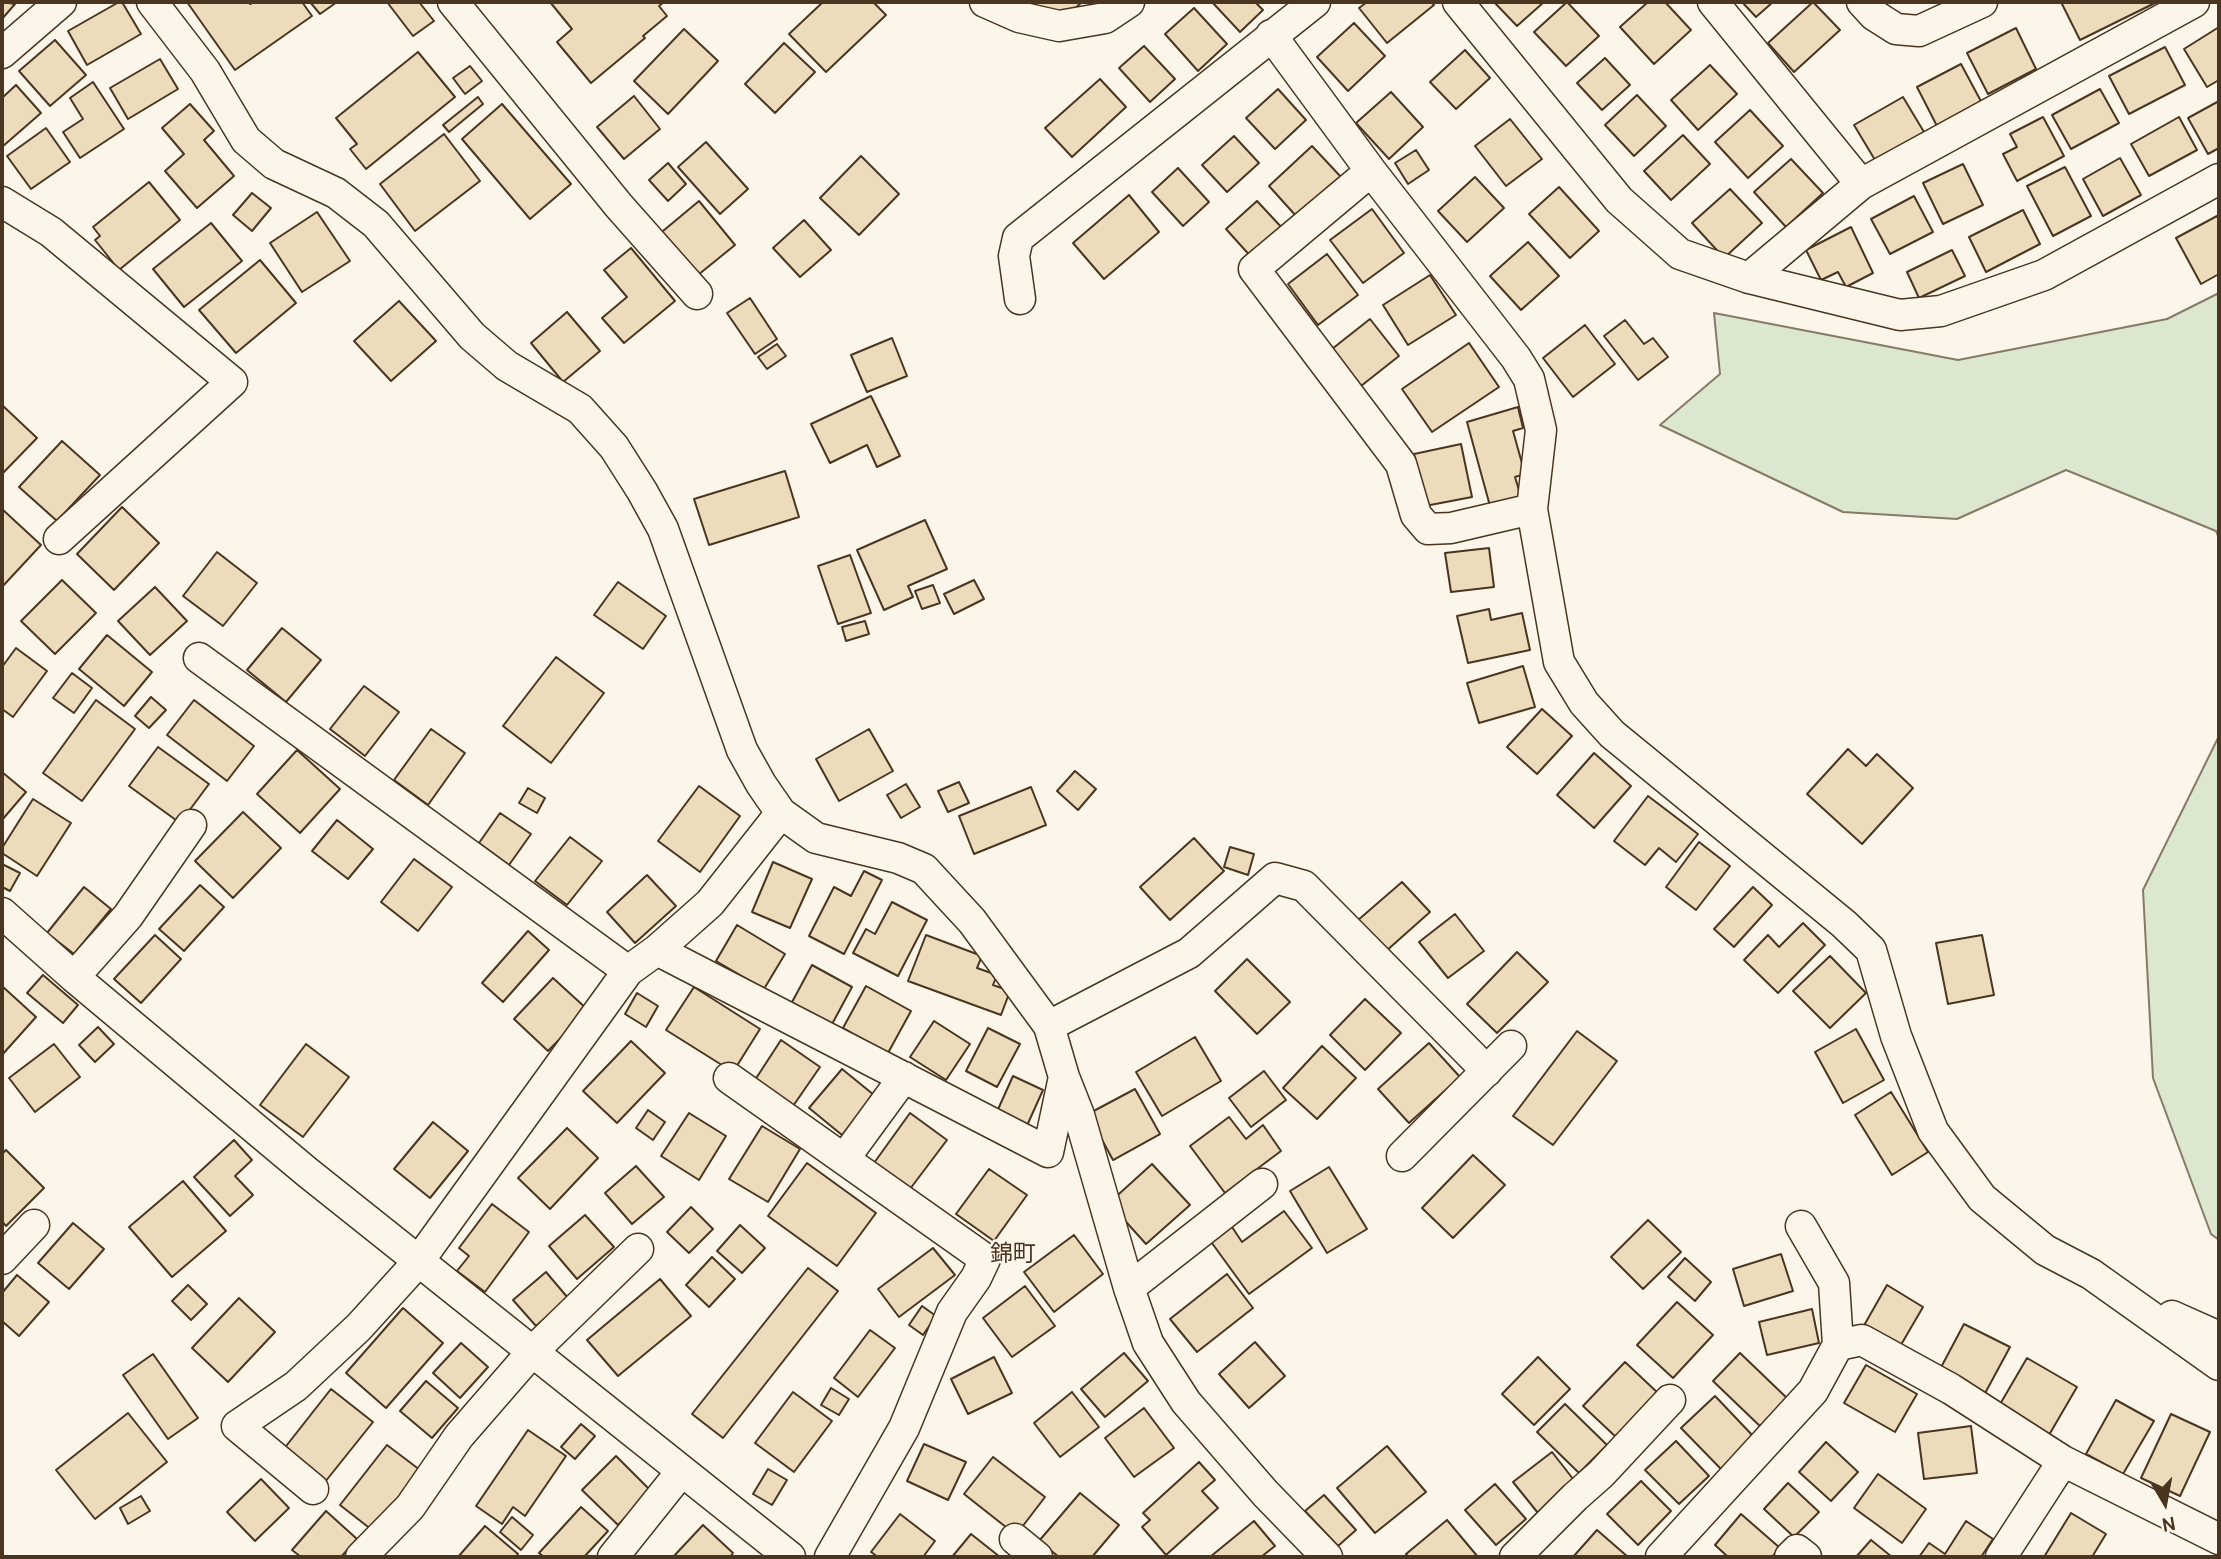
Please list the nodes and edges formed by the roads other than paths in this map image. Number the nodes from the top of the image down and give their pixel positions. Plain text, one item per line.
1 (61, 2) edge
2 (152, 2) edge
3 (453, 2) edge
4 (985, 2) edge
5 (1129, 2) edge
6 (1315, 2) edge
7 (1458, 2) edge
8 (1713, 2) edge
9 (1861, 2) edge
10 (1982, 2) edge
11 (2194, 2) edge
12 (1271, 35) junction
13 (2, 53) edge
14 (1371, 171) junction
15 (2219, 178) edge
16 (1861, 184) junction
17 (2, 202) edge
18 (1749, 278) junction
19 (697, 294) dead end
20 (1020, 299) dead end
21 (1532, 509) junction
22 (59, 540) dead end
23 (199, 657) dead end
24 (781, 813) junction
25 (191, 825) dead end
26 (8, 929) edge
27 (657, 950) junction
28 (628, 971) junction
29 (74, 977) junction
30 (1049, 1026) junction
31 (1511, 1046) dead end
32 (1487, 1071) junction
33 (904, 1077) junction
34 (1064, 1077) junction
35 (729, 1078) dead end
36 (1402, 1156) dead end
37 (844, 1159) junction
38 (1262, 1184) dead end
39 (34, 1225) dead end
40 (1801, 1226) dead end
41 (638, 1249) dead end
42 (2, 1259) edge
43 (418, 1262) junction
44 (2091, 1274) junction
45 (1129, 1288) junction
46 (2219, 1337) edge
47 (1838, 1345) junction
48 (532, 1352) junction
49 (2219, 1365) edge
50 (1670, 1400) dead end
51 (2063, 1461) junction
52 (681, 1472) junction
53 (313, 1489) dead end
54 (2219, 1539) edge
55 (360, 1557) edge
56 (613, 1557) edge
57 (790, 1557) edge
58 (830, 1557) edge
59 (1327, 1557) edge
60 (1515, 1557) edge
61 (1661, 1557) edge
62 (1790, 1557) edge
63 (1806, 1557) edge
64 (2001, 1557) edge

1 - 13 street
2 - 24 street
3 - 19 street
4 - 5 street
6 - 12 street
7 - 18 street
8 - 16 street
9 - 10 street
11 - 16 street
12 - 14 street
12 - 20 street
14 - 21 street
14 - 21 street
15 - 18 street
16 - 18 street
17 - 22 street
21 - 44 street
23 - 28 street
24 - 27 street
24 - 30 street
25 - 29 street
26 - 29 street
27 - 28 street
27 - 33 street
28 - 43 street
29 - 43 street
30 - 32 street
30 - 34 street
31 - 32 street
32 - 36 street
33 - 34 street
33 - 37 street
34 - 45 street
35 - 37 street
37 - 58 street
38 - 45 street
39 - 42 street
40 - 47 street
41 - 48 street
43 - 48 street
43 - 53 street
44 - 46 street
44 - 49 street
45 - 59 street
47 - 51 street
47 - 61 street
48 - 52 street
48 - 55 street
50 - 60 street
51 - 54 street
51 - 64 street
52 - 56 street
52 - 57 street
62 - 63 street

